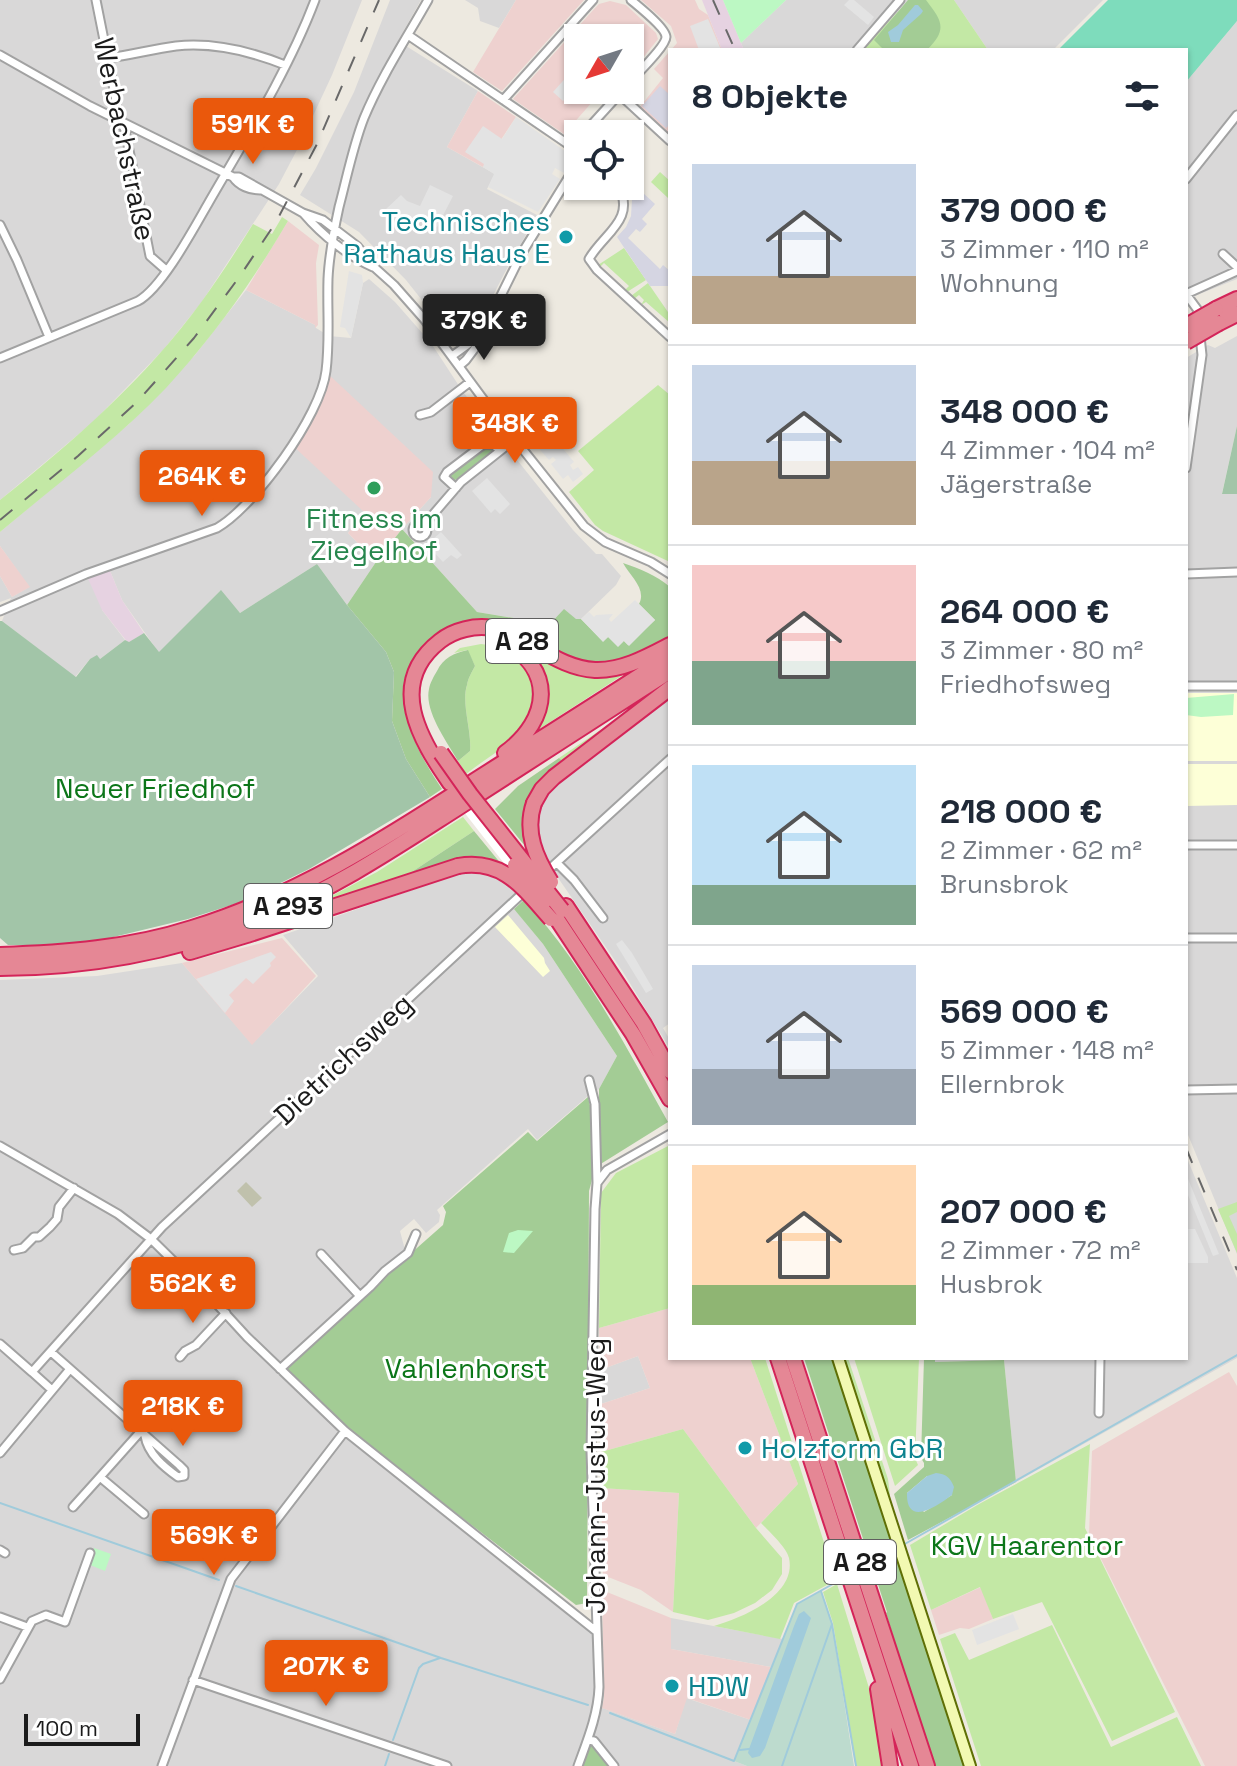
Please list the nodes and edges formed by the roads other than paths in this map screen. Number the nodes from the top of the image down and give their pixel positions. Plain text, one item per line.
1 (96, 0) edge
2 (315, 0) edge
3 (428, 0) edge
4 (593, 0) edge
5 (631, 0) edge
6 (900, 0) edge
7 (408, 35) junction
8 (859, 48) edge
9 (0, 55) edge
10 (108, 58) junction
11 (285, 65) junction
12 (644, 66) edge
13 (503, 100) junction
14 (610, 104) edge
15 (633, 104) edge
16 (1237, 115) edge
17 (596, 120) edge
18 (121, 121) junction
19 (564, 138) edge
20 (668, 139) edge
21 (229, 175) junction
22 (1188, 176) edge
23 (564, 185) edge
24 (624, 200) edge
25 (303, 213) junction
26 (0, 225) edge
27 (335, 228) junction
28 (332, 240) junction
29 (1223, 254) dead end
30 (374, 267) junction
31 (1237, 269) edge
32 (166, 270) junction
33 (1188, 293) edge
34 (1188, 297) edge
35 (1237, 299) edge
36 (1237, 314) edge
37 (1218, 316) junction
38 (1188, 325) edge
39 (668, 335) edge
40 (49, 337) junction
41 (479, 337) junction
42 (1188, 340) edge
43 (452, 356) junction
44 (0, 358) edge
45 (459, 366) junction
46 (470, 382) junction
47 (420, 415) dead end
48 (515, 439) junction
49 (500, 450) junction
50 (1188, 454) edge
51 (456, 488) junction
52 (424, 525) dead end
53 (1237, 572) edge
54 (668, 573) edge
55 (1188, 574) edge
56 (0, 611) edge
57 (668, 646) edge
58 (668, 657) edge
59 (668, 672) edge
60 (1188, 686) edge
61 (1237, 686) edge
62 (668, 690) edge
63 (437, 755) junction
64 (668, 761) edge
65 (472, 783) junction
66 (1188, 845) edge
67 (1237, 845) edge
68 (557, 863) junction
69 (558, 913) junction
70 (603, 918) dead end
71 (1188, 938) edge
72 (1237, 938) edge
73 (0, 955) edge
74 (103, 961) junction
75 (0, 968) edge
76 (668, 1067) edge
77 (589, 1080) dead end
78 (1237, 1089) edge
79 (1188, 1090) edge
80 (668, 1095) edge
81 (668, 1135) edge
82 (0, 1146) edge
83 (597, 1183) junction
84 (74, 1188) junction
85 (416, 1234) dead end
86 (151, 1239) junction
87 (14, 1250) dead end
88 (321, 1254) dead end
89 (359, 1295) junction
90 (226, 1313) junction
91 (0, 1344) edge
92 (51, 1352) junction
93 (180, 1357) dead end
94 (779, 1360) edge
95 (794, 1360) edge
96 (839, 1360) edge
97 (1100, 1360) edge
98 (70, 1369) junction
99 (280, 1369) junction
100 (32, 1372) junction
101 (52, 1390) junction
102 (1099, 1413) dead end
103 (345, 1431) junction
104 (143, 1434) junction
105 (0, 1453) edge
106 (100, 1477) junction
107 (73, 1507) dead end
108 (144, 1514) dead end
109 (90, 1553) dead end
110 (0, 1617) edge
111 (27, 1627) junction
112 (596, 1631) junction
113 (874, 1653) junction
114 (0, 1679) edge
115 (193, 1680) junction
116 (588, 1740) junction
117 (162, 1766) edge
118 (447, 1766) edge
119 (578, 1766) edge
120 (614, 1766) edge
121 (890, 1766) edge
122 (911, 1766) edge
123 (927, 1766) edge
124 (970, 1766) edge

1 - 10 street, Werbachstraße
2 - 11 street
3 - 7 street
4 - 13 street
5 - 12 street
6 - 8 street
7 - 13 street
7 - 27 street
9 - 18 street
10 - 11 street
10 - 18 street, Werbachstraße
11 - 21 street
13 - 19 street
14 - 17 street
15 - 20 street
16 - 22 street
18 - 21 street
18 - 32 street, Werbachstraße
21 - 25 street
21 - 32 street
23 - 41 street
24 - 39 street
25 - 27 street
25 - 28 street
26 - 40 street
27 - 28 street
27 - 30 street
28 - 30 street
28 - 56 street
29 - 31 street
30 - 43 street
31 - 33 street
32 - 40 street
34 - 50 street
35 - 37 highway
36 - 37 highway
37 - 38 highway, bridge
37 - 42 highway, bridge
40 - 44 street
41 - 43 street
41 - 45 street
43 - 45 street
45 - 46 street
46 - 47 street
46 - 48 street
48 - 49 street
48 - 54 street
49 - 51 street
49 - 51 street
51 - 52 street
53 - 55 street
57 - 63 highway, A 28
58 - 65 highway, A 293
59 - 74 highway, A 293
60 - 61 street
62 - 69 highway, bridge
63 - 65 highway, A 293
63 - 69 highway, A 293, bridge
64 - 68 street, Dietrichsweg
65 - 73 highway, A 293
66 - 67 street
68 - 70 street
68 - 86 street, Dietrichsweg
69 - 74 highway, bridge
69 - 76 highway, A 293
69 - 80 highway
71 - 72 street
74 - 75 highway, A 293
77 - 83 street, Johann-Justus-Weg
78 - 79 street
81 - 83 street
82 - 84 street
83 - 112 street, Johann-Justus-Weg
84 - 86 street
84 - 87 street
85 - 89 street
86 - 90 street
86 - 92 street, Dietrichsweg
88 - 89 street
89 - 99 street
90 - 93 street
90 - 99 street
91 - 100 street
92 - 98 street
92 - 100 street, Dietrichsweg
94 - 113 highway, A 28
95 - 123 highway, A 28
96 - 124 street
97 - 102 street
98 - 101 street
98 - 104 street
99 - 103 street
100 - 101 street
101 - 105 street
103 - 112 street
103 - 115 street
104 - 104 street
104 - 106 street
106 - 107 street
106 - 108 street
109 - 111 street
110 - 111 street
111 - 114 street
112 - 116 street, Johann-Justus-Weg
113 - 121 highway
113 - 122 highway, A 28
115 - 117 street
115 - 118 street
116 - 119 street, Johann-Justus-Weg
116 - 120 street

